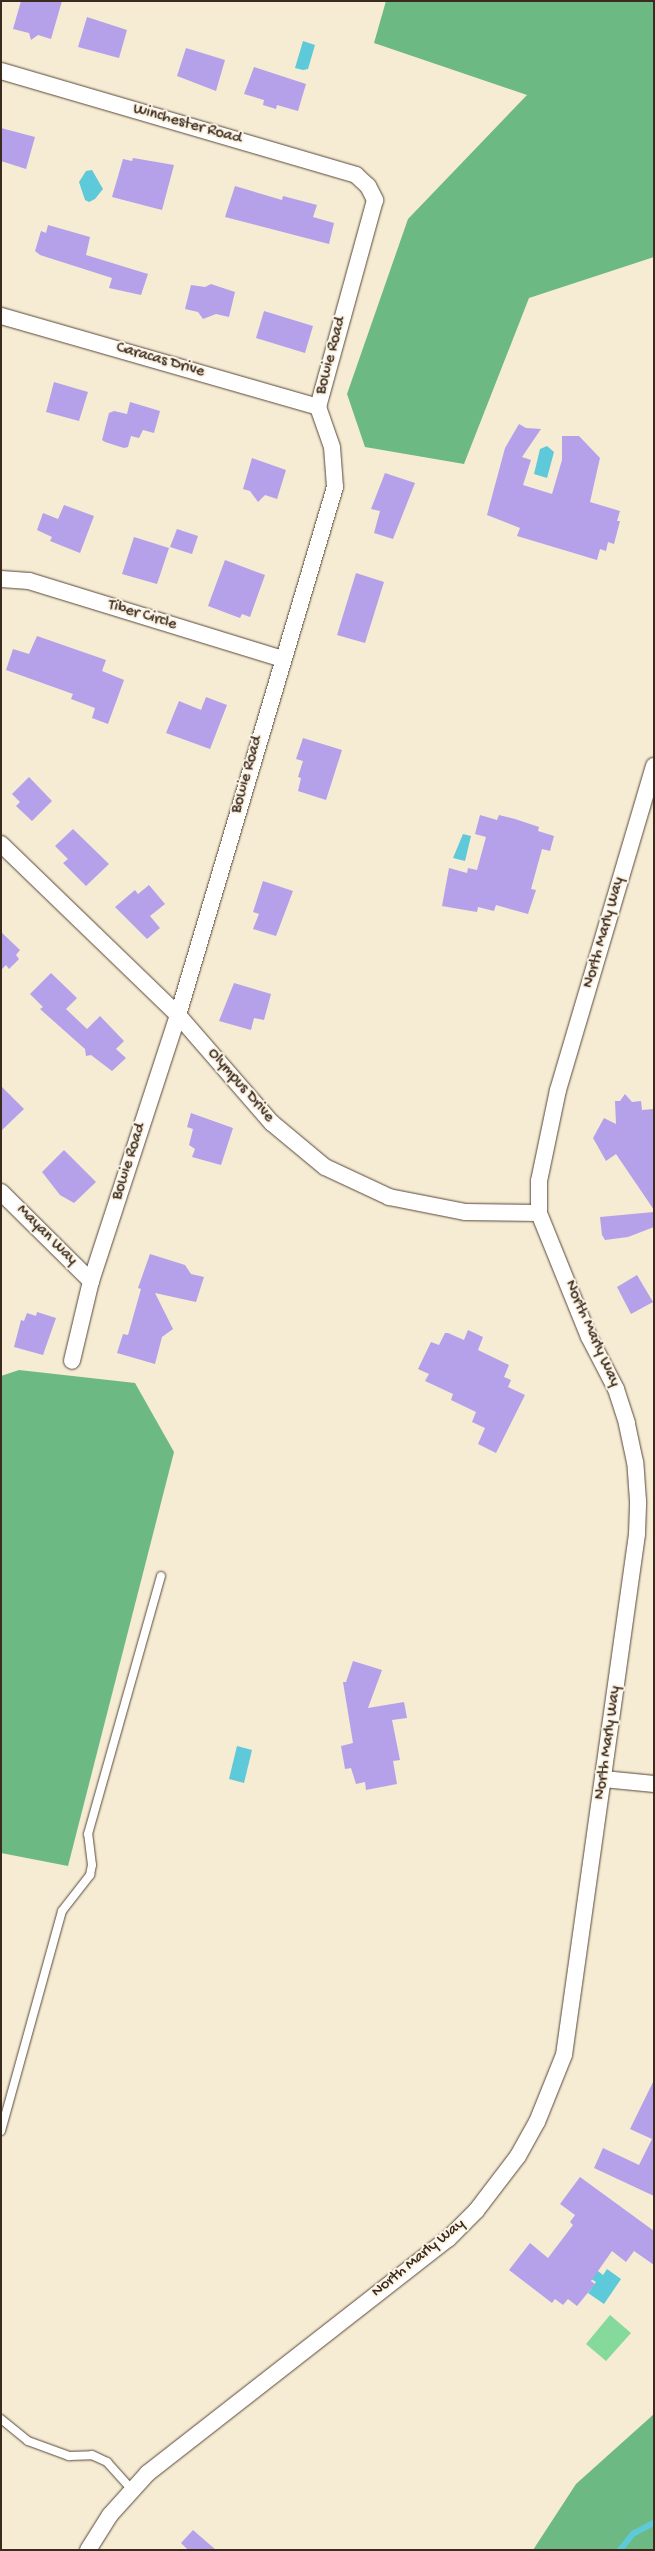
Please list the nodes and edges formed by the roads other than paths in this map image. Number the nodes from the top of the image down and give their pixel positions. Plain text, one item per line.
1 (1, 71) edge
2 (368, 186) joint
3 (1, 316) edge
4 (318, 407) junction
5 (1, 579) edge
6 (282, 659) junction
7 (654, 766) edge
8 (1, 844) edge
9 (178, 1015) junction
10 (1, 1192) edge
11 (539, 1212) junction
12 (91, 1281) junction
13 (72, 1361) dead end
14 (160, 1576) dead end
15 (604, 1779) junction
16 (654, 1784) edge
17 (1, 2131) edge
18 (1, 2419) edge
19 (131, 2489) junction
20 (88, 2550) edge

1 - 2 street, Winchester Road
2 - 4 street, Bowie Road
3 - 4 street, Caracas Drive
4 - 6 street, Bowie Road
5 - 6 street, Tiber Circle
6 - 9 street, Bowie Road
7 - 11 street, North Marly Way
8 - 9 street, Olympus Drive
9 - 11 street, Olympus Drive
9 - 12 street, Bowie Road
10 - 12 street, Mayan Way
11 - 15 street, North Marly Way
12 - 13 street, Bowie Road
14 - 17 lane
15 - 16 street
15 - 19 street, North Marly Way
18 - 19 lane
19 - 20 street, North Marly Way

